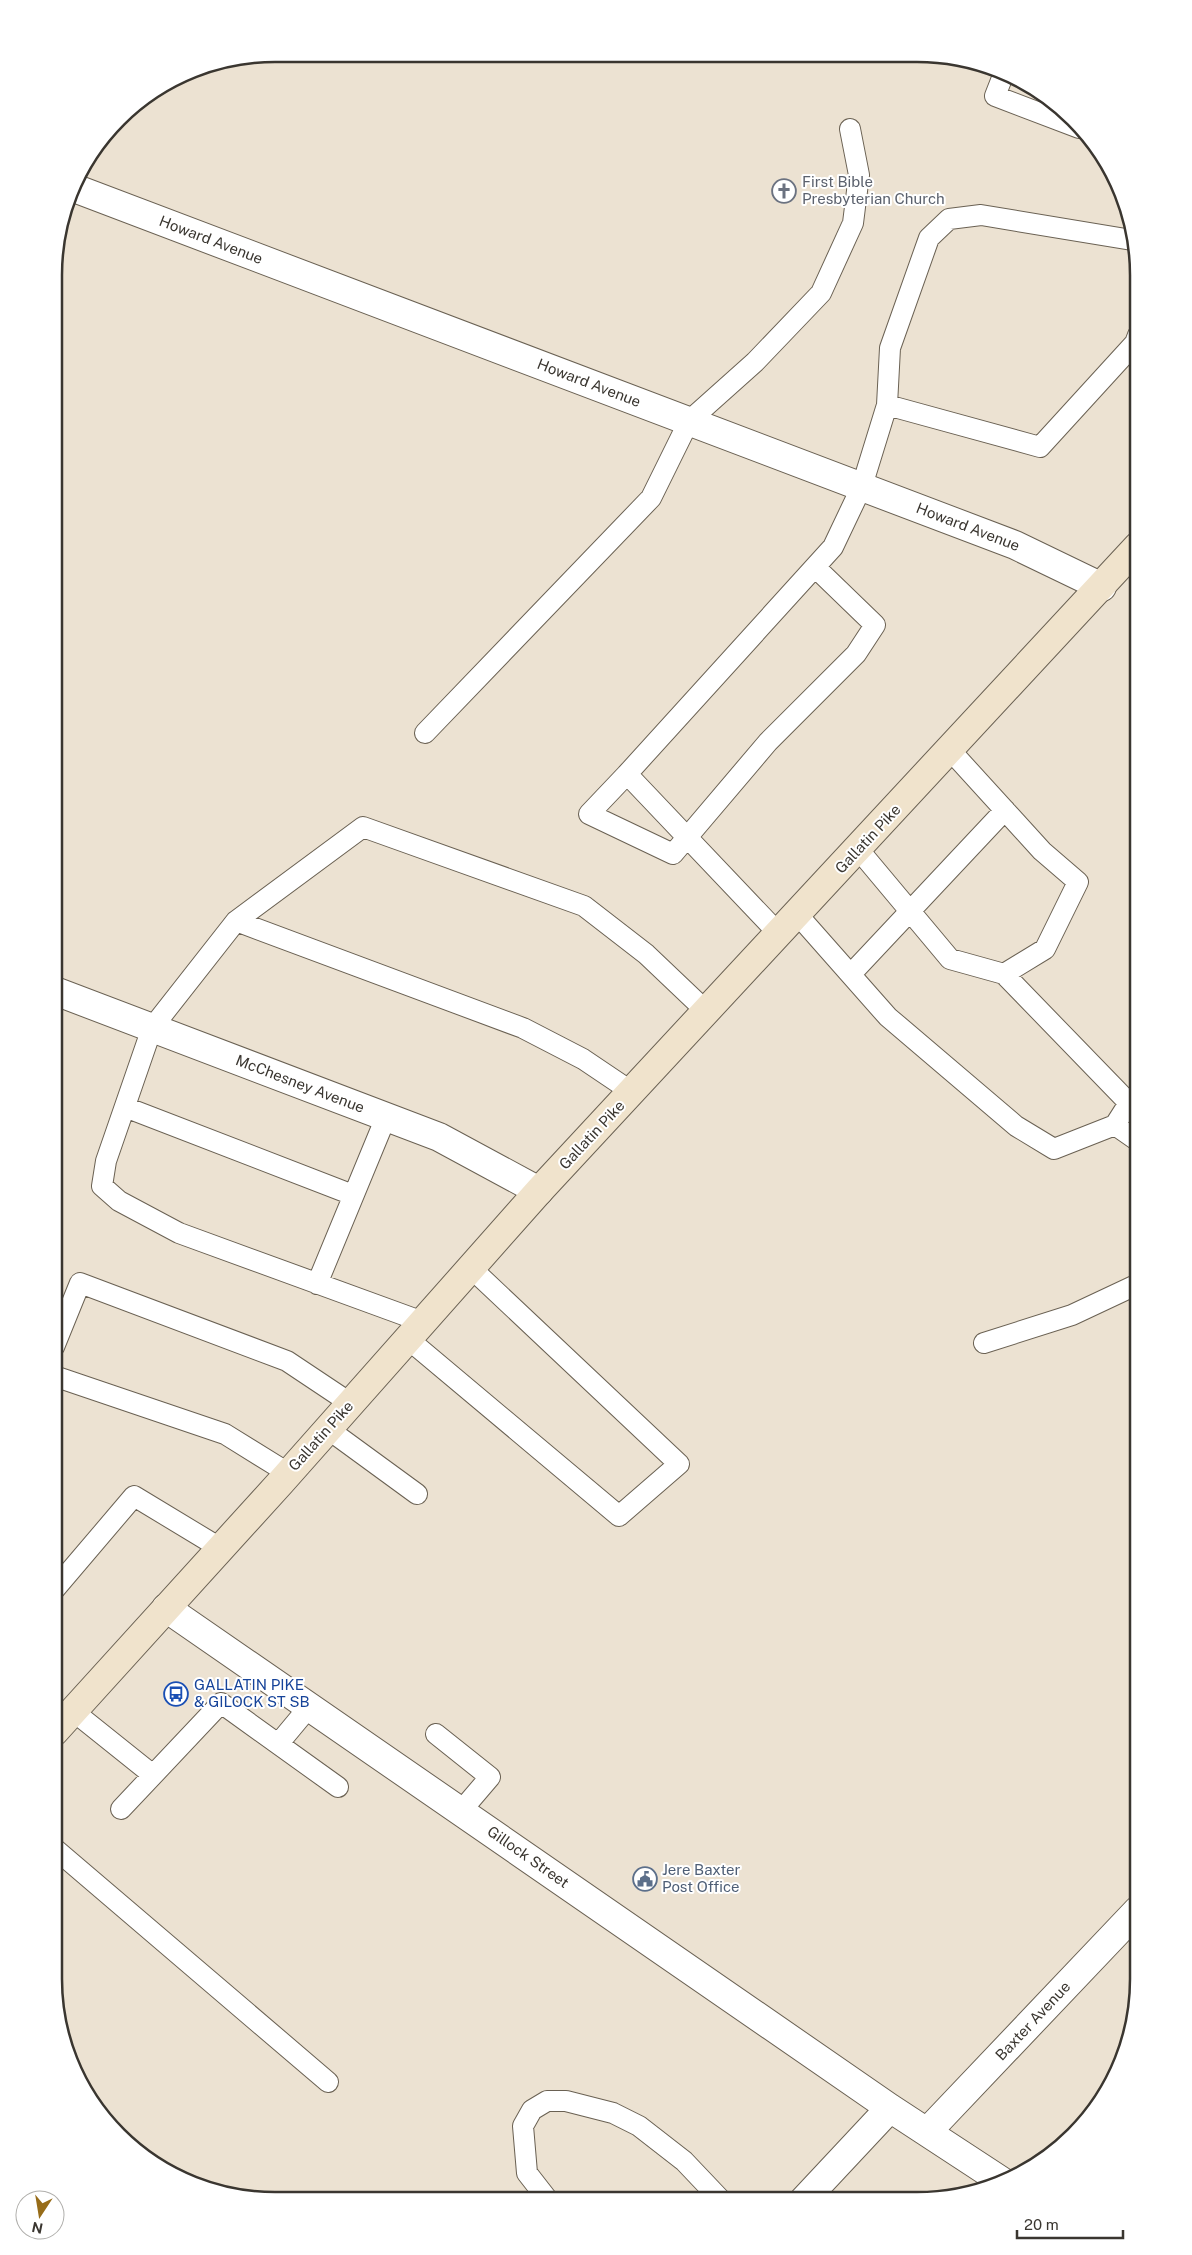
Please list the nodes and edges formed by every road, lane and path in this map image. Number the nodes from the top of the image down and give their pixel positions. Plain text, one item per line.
1 (1001, 80) edge
2 (1065, 123) edge
3 (850, 129) dead end
4 (81, 191) edge
5 (1126, 239) edge
6 (1130, 348) edge
7 (887, 404) junction
8 (689, 421) junction
9 (862, 486) junction
10 (1130, 555) edge
11 (815, 567) junction
12 (1102, 587) junction
13 (425, 733) dead end
14 (950, 750) junction
15 (628, 774) junction
16 (1005, 810) junction
17 (688, 838) junction
18 (858, 849) junction
19 (910, 911) junction
20 (798, 914) junction
21 (236, 921) junction
22 (779, 934) junction
23 (851, 974) junction
24 (1004, 974) junction
25 (62, 994) edge
26 (707, 1012) junction
27 (152, 1028) junction
28 (632, 1092) junction
29 (125, 1107) junction
30 (386, 1117) junction
31 (1115, 1125) junction
32 (1130, 1135) edge
33 (539, 1191) junction
34 (353, 1195) junction
35 (472, 1268) junction
36 (316, 1284) junction
37 (1130, 1288) edge
38 (62, 1327) edge
39 (415, 1330) junction
40 (984, 1343) dead end
41 (62, 1379) edge
42 (350, 1404) junction
43 (328, 1429) junction
44 (288, 1473) junction
45 (417, 1494) dead end
46 (220, 1548) junction
47 (62, 1581) edge
48 (166, 1608) junction
49 (309, 1706) junction
50 (73, 1711) junction
51 (62, 1723) edge
52 (436, 1734) dead end
53 (279, 1743) junction
54 (153, 1775) junction
55 (338, 1787) dead end
56 (121, 1809) dead end
57 (461, 1812) junction
58 (62, 1855) edge
59 (1130, 1918) edge
60 (328, 2082) dead end
61 (890, 2108) junction
62 (928, 2131) junction
63 (995, 2177) edge
64 (542, 2192) edge
65 (713, 2192) edge
66 (811, 2192) edge

1 - 2 lane
3 - 8 lane
4 - 8 street, Howard Avenue
5 - 7 lane
6 - 7 lane
7 - 9 lane
8 - 9 street, Howard Avenue
8 - 13 lane
9 - 11 lane
9 - 12 street, Howard Avenue
10 - 12 main road, Gallatin Pike
11 - 15 lane
11 - 17 lane
12 - 14 main road, Gallatin Pike
14 - 16 lane
14 - 18 main road, Gallatin Pike
15 - 17 lane
15 - 17 lane
16 - 19 lane
16 - 24 lane
17 - 22 lane
18 - 19 lane
18 - 20 main road, Gallatin Pike
19 - 23 lane
19 - 24 lane
20 - 22 main road, Gallatin Pike
20 - 23 lane
21 - 26 lane
21 - 27 lane
21 - 28 lane
22 - 26 main road, Gallatin Pike
23 - 31 lane
24 - 31 lane
25 - 27 street, McChesney Avenue
26 - 28 main road, Gallatin Pike
27 - 29 lane
27 - 30 street, McChesney Avenue
28 - 33 main road, Gallatin Pike
29 - 34 lane
29 - 36 lane
30 - 33 street, McChesney Avenue
30 - 34 lane
31 - 32 lane
33 - 35 main road, Gallatin Pike
34 - 36 lane
35 - 39 main road, Gallatin Pike
35 - 39 lane
36 - 39 lane
37 - 40 lane
38 - 42 lane
39 - 42 main road, Gallatin Pike
41 - 44 lane
42 - 43 main road, Gallatin Pike
43 - 44 main road, Gallatin Pike
43 - 45 lane
44 - 46 main road, Gallatin Pike
46 - 47 lane
46 - 48 main road, Gallatin Pike
48 - 49 street, Gillock Street
48 - 50 main road, Gallatin Pike
49 - 53 lane
49 - 57 street, Gillock Street
50 - 51 main road, Gallatin Pike
50 - 54 lane
52 - 57 lane
53 - 54 lane
53 - 55 lane
54 - 56 lane
57 - 61 street, Gillock Street
58 - 60 lane
59 - 62 street, Baxter Avenue
61 - 62 street, Gillock Street
61 - 66 street
62 - 63 street
64 - 65 lane

